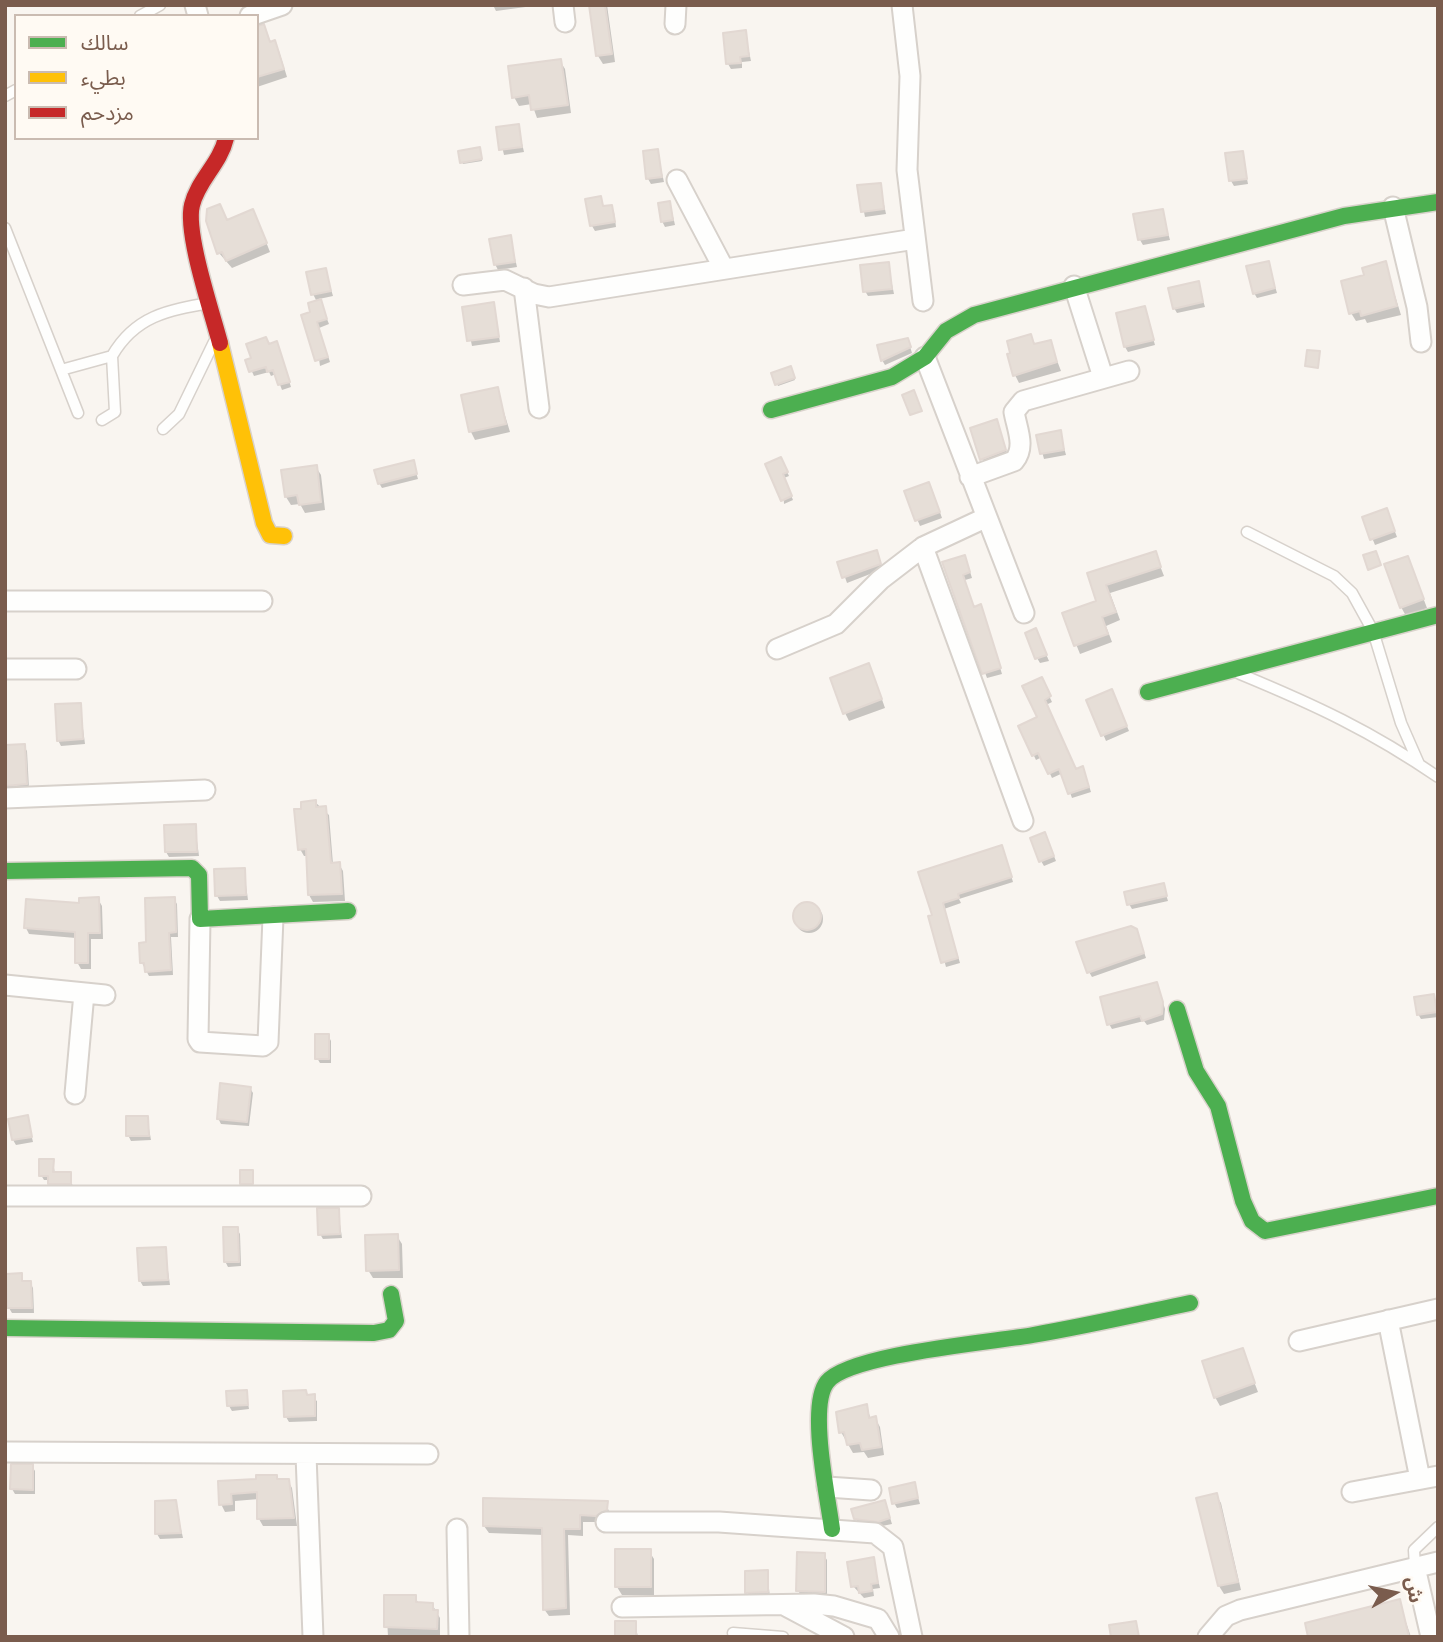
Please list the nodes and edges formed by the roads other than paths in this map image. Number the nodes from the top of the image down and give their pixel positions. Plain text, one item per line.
1 (160, 5) edge
2 (282, 5) edge
3 (902, 5) edge
4 (144, 14) edge
5 (256, 14) edge
6 (226, 140) edge
7 (677, 180) dead end
8 (1438, 202) edge
9 (1393, 207) junction
10 (5, 228) edge
11 (915, 239) junction
12 (724, 269) junction
13 (463, 285) dead end
14 (1074, 286) junction
15 (524, 288) junction
16 (923, 301) dead end
17 (210, 303) junction
18 (218, 335) junction
19 (1421, 342) dead end
20 (112, 356) junction
21 (925, 357) junction
22 (61, 370) junction
23 (1129, 371) dead end
24 (1103, 377) junction
25 (539, 408) dead end
26 (771, 410) dead end
27 (78, 413) dead end
28 (102, 420) dead end
29 (163, 429) dead end
30 (970, 477) junction
31 (985, 519) junction
32 (1247, 532) dead end
33 (284, 536) dead end
34 (923, 547) junction
35 (5, 601) edge
36 (262, 601) dead end
37 (1024, 613) dead end
38 (1438, 615) edge
39 (1373, 631) junction
40 (777, 649) dead end
41 (5, 669) edge
42 (76, 669) dead end
43 (1231, 670) junction
44 (1148, 692) dead end
45 (1419, 764) junction
46 (1438, 777) edge
47 (205, 790) dead end
48 (5, 798) edge
49 (1023, 821) dead end
50 (5, 871) edge
51 (348, 912) dead end
52 (274, 917) junction
53 (200, 919) junction
54 (5, 985) edge
55 (84, 993) junction
56 (105, 995) dead end
57 (1177, 1009) dead end
58 (75, 1094) dead end
59 (5, 1196) edge
60 (361, 1196) dead end
61 (1438, 1196) edge
62 (391, 1294) dead end
63 (1190, 1303) dead end
64 (1438, 1309) edge
65 (1388, 1320) junction
66 (5, 1328) edge
67 (1298, 1341) dead end
68 (5, 1452) edge
69 (428, 1454) dead end
70 (306, 1455) junction
71 (1429, 1477) edge
72 (827, 1487) junction
73 (871, 1490) dead end
74 (1352, 1492) dead end
75 (607, 1522) dead end
76 (1438, 1527) edge
77 (457, 1529) dead end
78 (832, 1529) junction
79 (1438, 1562) edge
80 (1415, 1567) junction
81 (785, 1605) junction
82 (622, 1607) dead end
83 (733, 1633) dead end
84 (313, 1637) edge
85 (459, 1637) edge
86 (783, 1637) edge
87 (844, 1637) edge
88 (889, 1637) edge
89 (912, 1637) edge
90 (1208, 1637) edge
91 (1432, 1637) edge

1 - 4 lane
2 - 5 street
3 - 11 street
6 - 17 street
7 - 12 street
8 - 9 street
9 - 14 street
9 - 19 street
10 - 22 lane
11 - 12 street
11 - 16 street
12 - 15 street
13 - 15 street
14 - 21 street
14 - 24 street
15 - 25 street
17 - 18 street
17 - 20 lane
18 - 29 lane
18 - 33 street
20 - 22 lane
20 - 28 lane
21 - 26 street
21 - 30 street
22 - 27 lane
23 - 24 street
24 - 30 street
30 - 31 street
31 - 34 street
31 - 37 street
32 - 39 lane
34 - 40 street
34 - 49 street
35 - 36 street
38 - 39 street
39 - 43 street
39 - 45 lane
41 - 42 street
43 - 44 street
43 - 45 lane
45 - 46 lane
47 - 48 street
50 - 53 street
51 - 52 street
52 - 53 street
52 - 53 street
54 - 55 street
55 - 56 street
55 - 58 street
57 - 61 street
59 - 60 street
62 - 66 street
63 - 72 street
64 - 65 street
65 - 67 street
65 - 71 street
68 - 70 street
69 - 70 street
70 - 84 street
71 - 74 street
72 - 73 street
72 - 78 street
75 - 78 street
76 - 80 lane
77 - 85 street
78 - 89 street
79 - 80 street
80 - 90 street
80 - 91 street
81 - 82 street
81 - 87 street
81 - 88 street
83 - 86 lane

